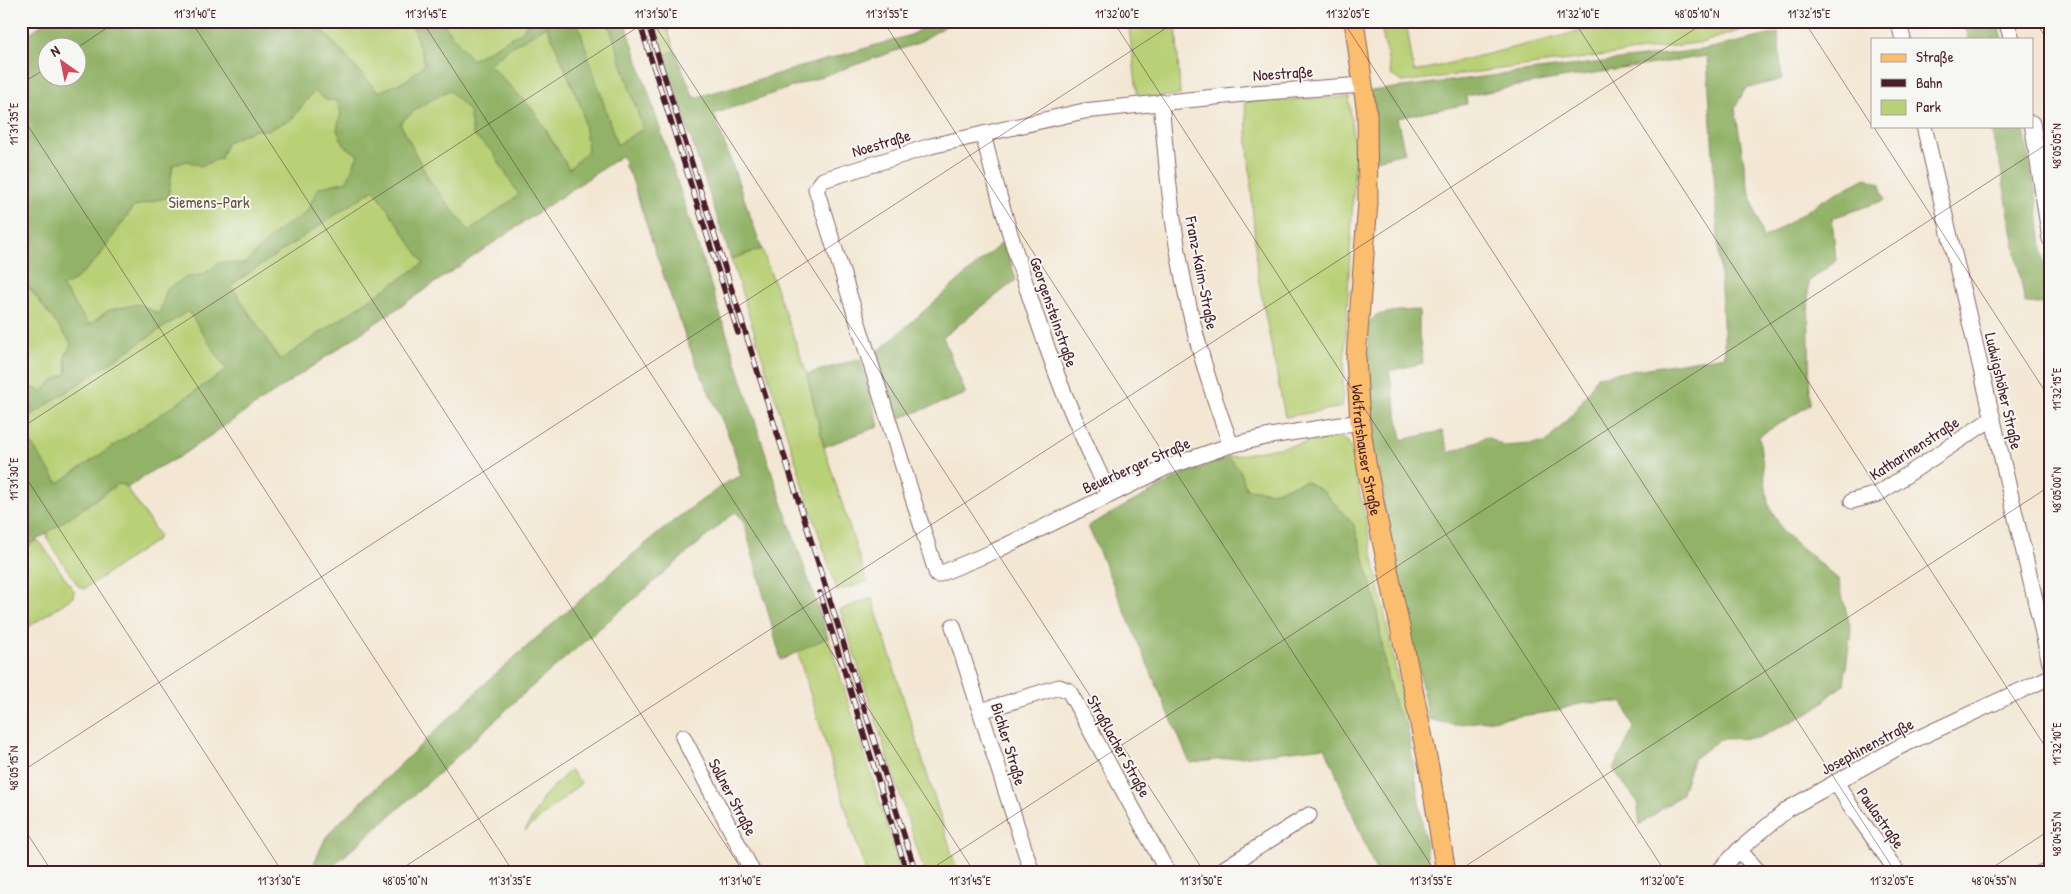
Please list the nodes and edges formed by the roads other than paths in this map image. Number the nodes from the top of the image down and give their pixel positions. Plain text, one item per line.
1 (1354, 21) edge
2 (1898, 21) edge
3 (2006, 21) edge
4 (1902, 38) edge
5 (2012, 38) edge
6 (1362, 85) junction
7 (1161, 102) junction
8 (1924, 128) edge
9 (2033, 128) edge
10 (983, 134) junction
11 (2050, 239) edge
12 (1993, 418) junction
13 (1360, 422) junction
14 (1231, 445) junction
15 (1108, 494) junction
16 (1852, 502) dead end
17 (937, 575) joint
18 (953, 626) dead end
19 (2050, 663) edge
20 (2050, 677) edge
21 (981, 711) junction
22 (683, 737) dead end
23 (1836, 782) junction
24 (1309, 815) dead end
25 (1739, 850) junction
26 (2050, 869) edge
27 (753, 873) edge
28 (1032, 873) edge
29 (1168, 873) edge
30 (1217, 873) edge
31 (1446, 873) edge
32 (1717, 873) edge
33 (1760, 873) edge
34 (1898, 873) edge
35 (2042, 873) edge

1 - 6 main road, Wolfratshauser Straße
2 - 4 street
3 - 5 street
6 - 7 street, Noestraße
6 - 13 main road, Wolfratshauser Straße
7 - 10 street, Noestraße
7 - 14 street, Franz-Kaim-Straße
8 - 12 street, Ludwigshöher Straße
9 - 11 street
10 - 15 street, Georgensteinstraße
10 - 17 street, Noestraße
12 - 16 street, Katharinenstraße
12 - 19 street, Ludwigshöher Straße
13 - 14 street, Beuerberger Straße
13 - 31 main road, Wolfratshauser Straße
14 - 15 street, Beuerberger Straße
15 - 17 street, Beuerberger Straße
18 - 21 street, Bichler Straße
20 - 23 street, Josephinenstraße
21 - 28 street, Bichler Straße
21 - 29 street, Straßlacher Straße
22 - 27 street, Sollner Straße
23 - 25 street, Josephinenstraße
23 - 34 street, Paulastraße
24 - 30 street
25 - 32 street, Josephinenstraße
25 - 33 street
26 - 35 street

